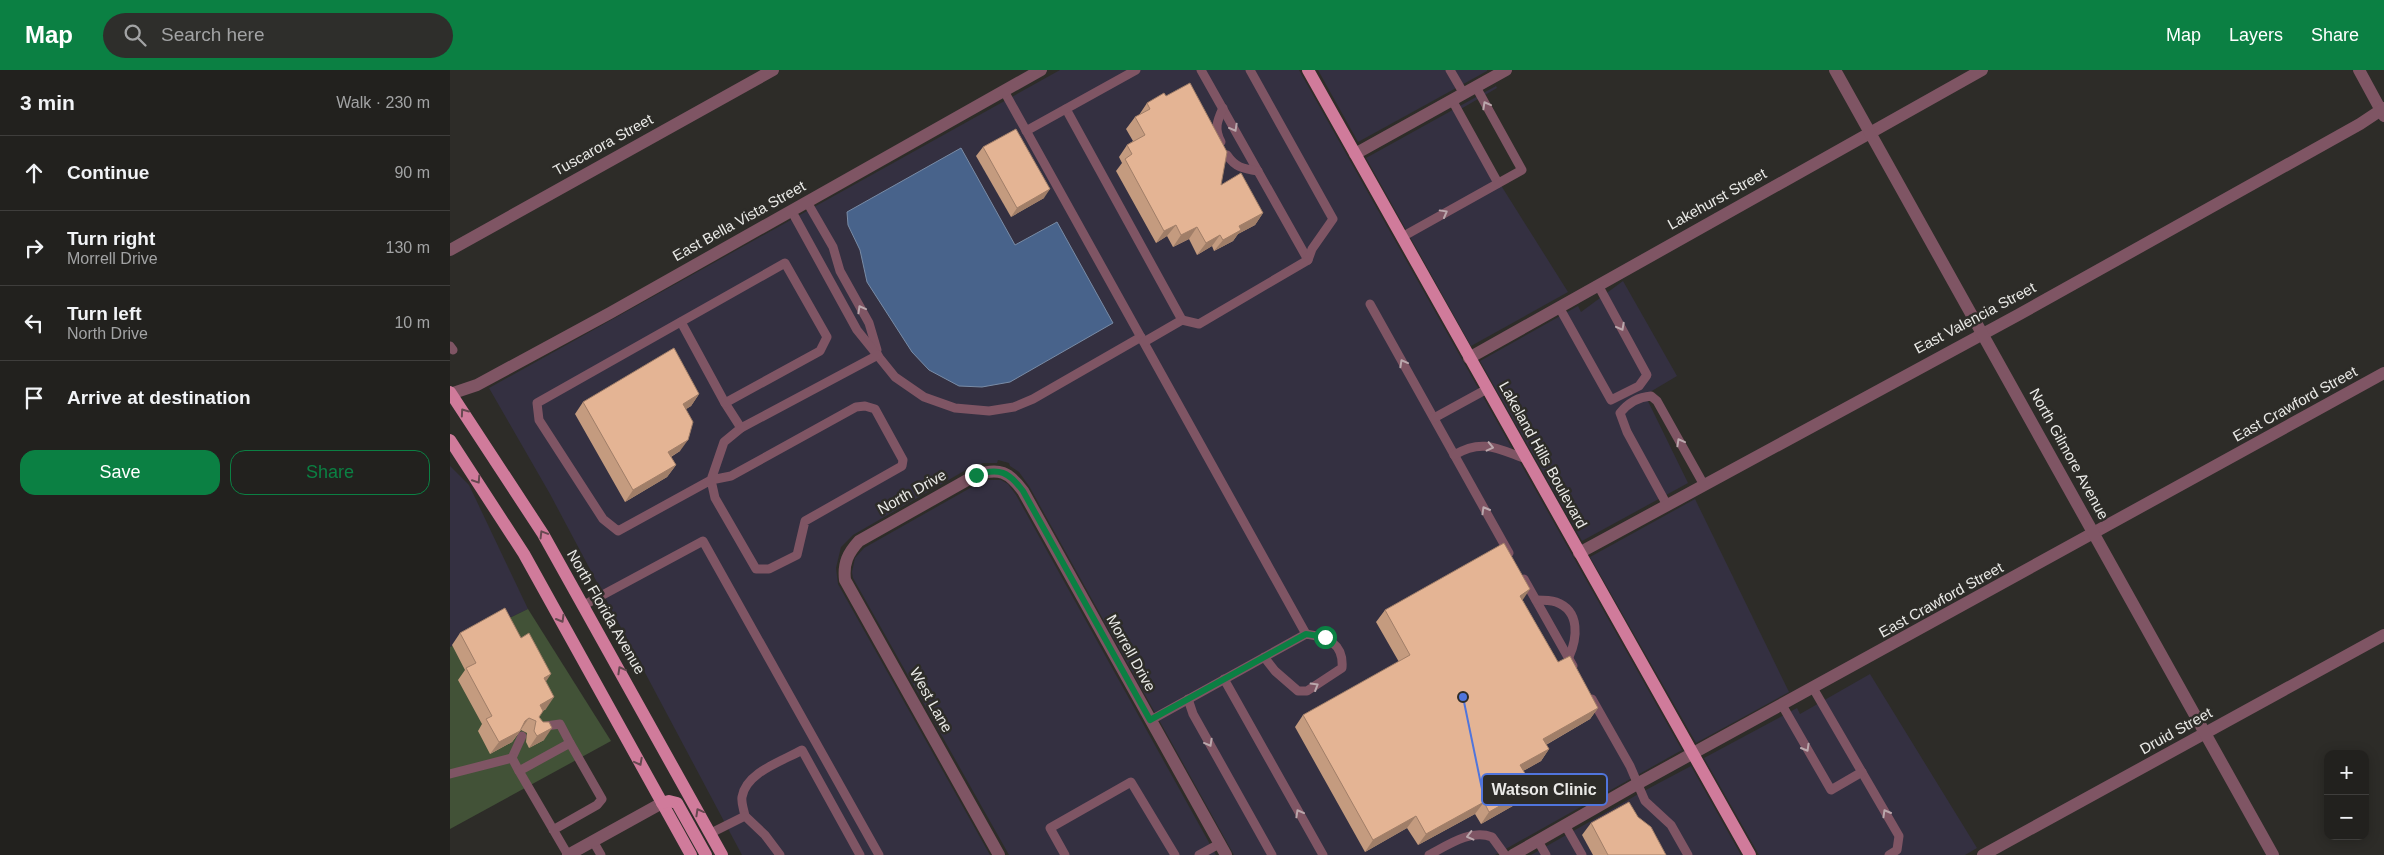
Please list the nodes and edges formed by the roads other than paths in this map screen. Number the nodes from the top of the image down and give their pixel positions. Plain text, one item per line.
1 (773, 70) edge
2 (1041, 70) edge
3 (1136, 70) edge
4 (1201, 70) edge
5 (1250, 70) edge
6 (1308, 70) edge
7 (1450, 70) edge
8 (1835, 70) edge
9 (1982, 70) edge
10 (2359, 70) edge
11 (1503, 71) edge
12 (1476, 87) junction
13 (1004, 91) junction
14 (1464, 94) junction
15 (1452, 100) junction
16 (1222, 108) junction
17 (1066, 109) junction
18 (2383, 111) edge
19 (1026, 131) junction
20 (1870, 132) junction
21 (1221, 142) edge
22 (1355, 154) junction
23 (1227, 155) edge
24 (1258, 172) junction
25 (1498, 183) junction
26 (807, 202) junction
27 (792, 210) junction
28 (1402, 237) junction
29 (450, 250) edge
30 (836, 256) junction
31 (1308, 260) junction
32 (821, 264) junction
33 (1598, 285) junction
34 (1370, 304) dead end
35 (1559, 307) junction
36 (1182, 320) junction
37 (681, 322) junction
38 (1982, 332) junction
39 (1142, 340) junction
40 (878, 355) junction
41 (1469, 358) junction
42 (2384, 373) edge
43 (1487, 389) junction
44 (450, 393) edge
45 (725, 403) junction
46 (1434, 418) junction
47 (742, 428) junction
48 (450, 440) edge
49 (1454, 455) junction
50 (1526, 459) junction
51 (1002, 472) joint
52 (711, 480) junction
53 (1704, 484) junction
54 (1666, 505) junction
55 (2094, 534) junction
56 (1579, 553) junction
57 (847, 558) joint
58 (1536, 600) junction
59 (584, 605) junction
60 (1306, 634) junction
61 (2384, 635) edge
62 (1264, 657) junction
63 (1568, 657) junction
64 (1578, 674) edge
65 (1224, 679) junction
66 (1813, 688) junction
67 (1587, 691) edge
68 (1188, 699) junction
69 (1782, 706) junction
70 (1150, 720) junction
71 (537, 728) edge
72 (2206, 733) junction
73 (522, 736) edge
74 (570, 743) junction
75 (1693, 754) junction
76 (512, 758) junction
77 (519, 771) junction
78 (1862, 772) junction
79 (450, 774) edge
80 (1637, 784) junction
81 (662, 803) junction
82 (745, 816) junction
83 (1565, 825) junction
84 (553, 830) junction
85 (710, 833) junction
86 (593, 841) junction
87 (1538, 841) junction
88 (1223, 849) edge
89 (568, 855) edge
90 (601, 855) edge
91 (691, 855) edge
92 (706, 855) edge
93 (722, 855) edge
94 (780, 855) edge
95 (860, 855) edge
96 (879, 855) edge
97 (999, 855) edge
98 (1065, 855) edge
99 (1175, 855) edge
100 (1199, 855) edge
101 (1272, 855) edge
102 (1323, 855) edge
103 (1429, 855) edge
104 (1505, 855) edge
105 (1513, 855) edge
106 (1546, 855) edge
107 (1582, 855) edge
108 (1688, 855) edge
109 (1750, 855) edge
110 (1889, 855) edge
111 (1983, 855) edge
112 (2273, 855) edge

1 - 29 street, Tuscarora Street
2 - 13 street, East Bella Vista Street
3 - 17 lane
4 - 16 lane
5 - 31 lane
6 - 22 main road, Lakeland Hills Boulevard
7 - 14 lane
8 - 20 street, North Gilmore Avenue
9 - 20 street, Lakehurst Street
10 - 18 street
11 - 12 street
12 - 14 street
25 -> 12 lane
13 - 19 lane
13 - 26 street, East Bella Vista Street
14 - 15 street
15 - 22 street
15 - 25 lane
16 - 21 lane
16 -> 24 lane
17 - 19 lane
17 - 36 lane
18 - 38 street, East Valencia Street
19 - 39 lane
20 - 33 street, Lakehurst Street
20 - 38 street, North Gilmore Avenue
22 - 28 main road, Lakeland Hills Boulevard
23 - 24 lane
24 - 31 lane
28 -> 25 lane
26 - 27 street, East Bella Vista Street
26 - 30 lane
27 - 32 lane
27 - 44 street, East Bella Vista Street
28 - 41 main road, Lakeland Hills Boulevard
30 - 32 lane
40 -> 30 lane
31 - 36 lane
32 - 40 lane
33 - 35 street, Lakehurst Street
33 -> 35 lane
46 -> 34 lane
35 - 41 street, Lakehurst Street
36 - 39 lane
37 - 45 lane
37 - 45 lane
37 - 52 lane
38 - 53 street, East Valencia Street
38 - 55 street, North Gilmore Avenue
39 - 40 lane
39 - 60 lane
40 - 47 lane
41 - 43 main road, Lakeland Hills Boulevard
42 - 55 street, East Crawford Street
43 - 46 lane
43 - 50 main road, Lakeland Hills Boulevard
59 -> 44 main road, North Florida Avenue
45 - 47 lane
46 - 49 lane
47 - 52 lane
48 -> 81 main road
49 -> 50 lane
58 -> 49 lane
50 - 56 main road, Lakeland Hills Boulevard
51 - 57 street, North Drive
51 - 70 street, Morrell Drive
52 - 52 lane
53 - 54 street, East Valencia Street
53 -> 54 lane
54 - 56 street, East Valencia Street
55 - 66 street, East Crawford Street
55 - 72 street, North Gilmore Avenue
56 - 75 main road, Lakeland Hills Boulevard
57 - 97 street, West Lane
58 - 63 lane
58 - 63 lane
85 -> 59 main road, North Florida Avenue
59 - 96 lane
60 - 62 lane
62 -> 60 lane
61 - 72 street, Druid Street
62 - 65 lane
63 - 64 lane
65 - 68 lane
102 -> 65 lane
66 - 69 street, East Crawford Street
66 - 78 lane
67 - 80 lane
68 - 70 lane
68 -> 101 lane
69 - 75 street, East Crawford Street
69 -> 78 lane
70 - 88 street, Morrell Drive
71 - 74 lane
72 - 111 street, Druid Street
72 - 112 street, North Gilmore Avenue
73 - 76 lane
74 - 77 lane
74 - 84 lane
75 - 80 street, East Crawford Street
75 - 109 main road, Lakeland Hills Boulevard
76 - 77 lane
76 - 79 lane
77 - 84 lane
110 -> 78 lane
80 - 83 street, East Crawford Street
80 - 108 lane
81 - 86 street
81 - 91 main road
81 - 92 main road
82 - 85 lane
82 - 94 lane
82 - 95 lane
83 - 87 street, East Crawford Street
83 - 107 lane
84 - 89 lane
85 - 93 main road, North Florida Avenue
86 - 89 street
86 - 90 lane
87 - 105 street, East Crawford Street
87 - 106 lane
88 - 100 lane
98 - 99 lane
104 -> 103 lane

